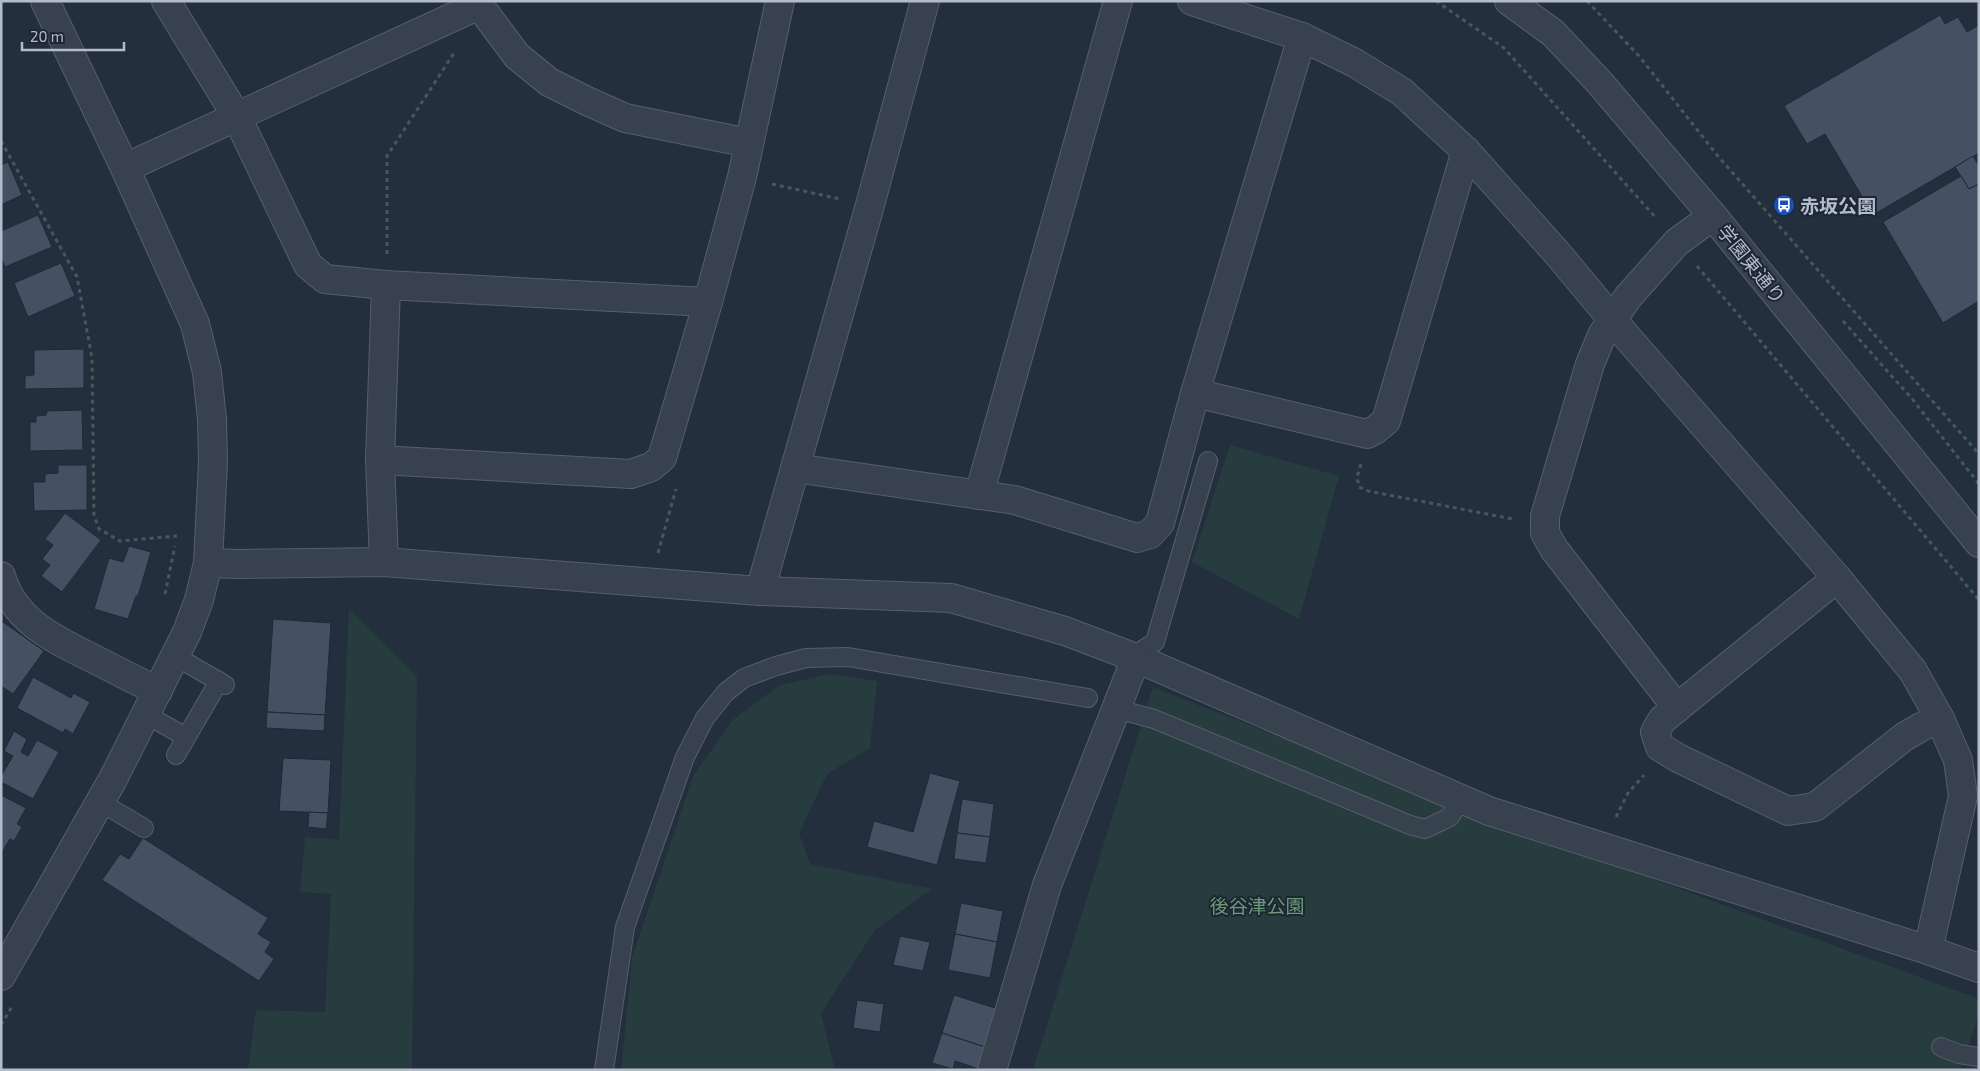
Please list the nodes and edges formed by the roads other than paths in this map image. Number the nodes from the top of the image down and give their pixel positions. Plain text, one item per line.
1 (45, 1) edge
2 (166, 1) edge
3 (780, 1) edge
4 (925, 1) edge
5 (1118, 1) edge
6 (1192, 1) edge
7 (1509, 1) edge
8 (480, 3) edge
9 (1302, 37) junction
10 (237, 117) junction
11 (749, 143) junction
12 (1466, 151) junction
13 (125, 168) junction
14 (1713, 216) junction
15 (386, 285) junction
16 (708, 302) junction
17 (1612, 318) junction
18 (1195, 393) junction
19 (380, 460) junction
20 (1208, 461) dead end
21 (795, 468) junction
22 (979, 495) junction
23 (1979, 542) edge
24 (384, 562) junction
25 (208, 563) junction
26 (1, 576) edge
27 (1837, 578) junction
28 (760, 591) junction
29 (175, 656) junction
30 (1136, 658) junction
31 (1088, 698) dead end
32 (152, 703) junction
33 (1677, 708) junction
34 (1128, 712) dead end
35 (1940, 719) junction
36 (186, 737) junction
37 (176, 754) dead end
38 (1461, 799) junction
39 (100, 802) junction
40 (144, 828) dead end
41 (1928, 950) junction
42 (1979, 968) edge
43 (1, 976) edge
44 (1941, 1047) dead end
45 (1979, 1057) edge
46 (604, 1070) edge
47 (992, 1070) edge

1 - 13 street
2 - 10 street
3 - 11 street
4 - 21 street
5 - 22 street
6 - 9 street
7 - 14 street, 学園東通り
8 - 10 street
8 - 11 street
9 - 12 street
9 - 18 street
10 - 13 street
10 - 15 street
11 - 16 street
12 - 17 street
12 - 18 street
13 - 25 street
14 - 17 street
14 - 23 street, 学園東通り
15 - 16 street
15 - 19 street
16 - 19 street
17 - 27 street
17 - 33 street
18 - 22 street
19 - 24 street
20 - 30 lane
21 - 22 street
21 - 28 street
24 - 25 street
24 - 28 street
25 - 29 street
26 - 32 street
27 - 33 street
27 - 35 street
28 - 30 street
29 - 32 street
29 - 36 lane
30 - 38 street
30 - 47 street
31 - 46 lane
32 - 36 lane
32 - 39 street
33 - 35 street
34 - 38 lane
35 - 41 street
36 - 37 lane
38 - 41 street
39 - 40 lane
39 - 43 street
41 - 42 street
44 - 45 lane

